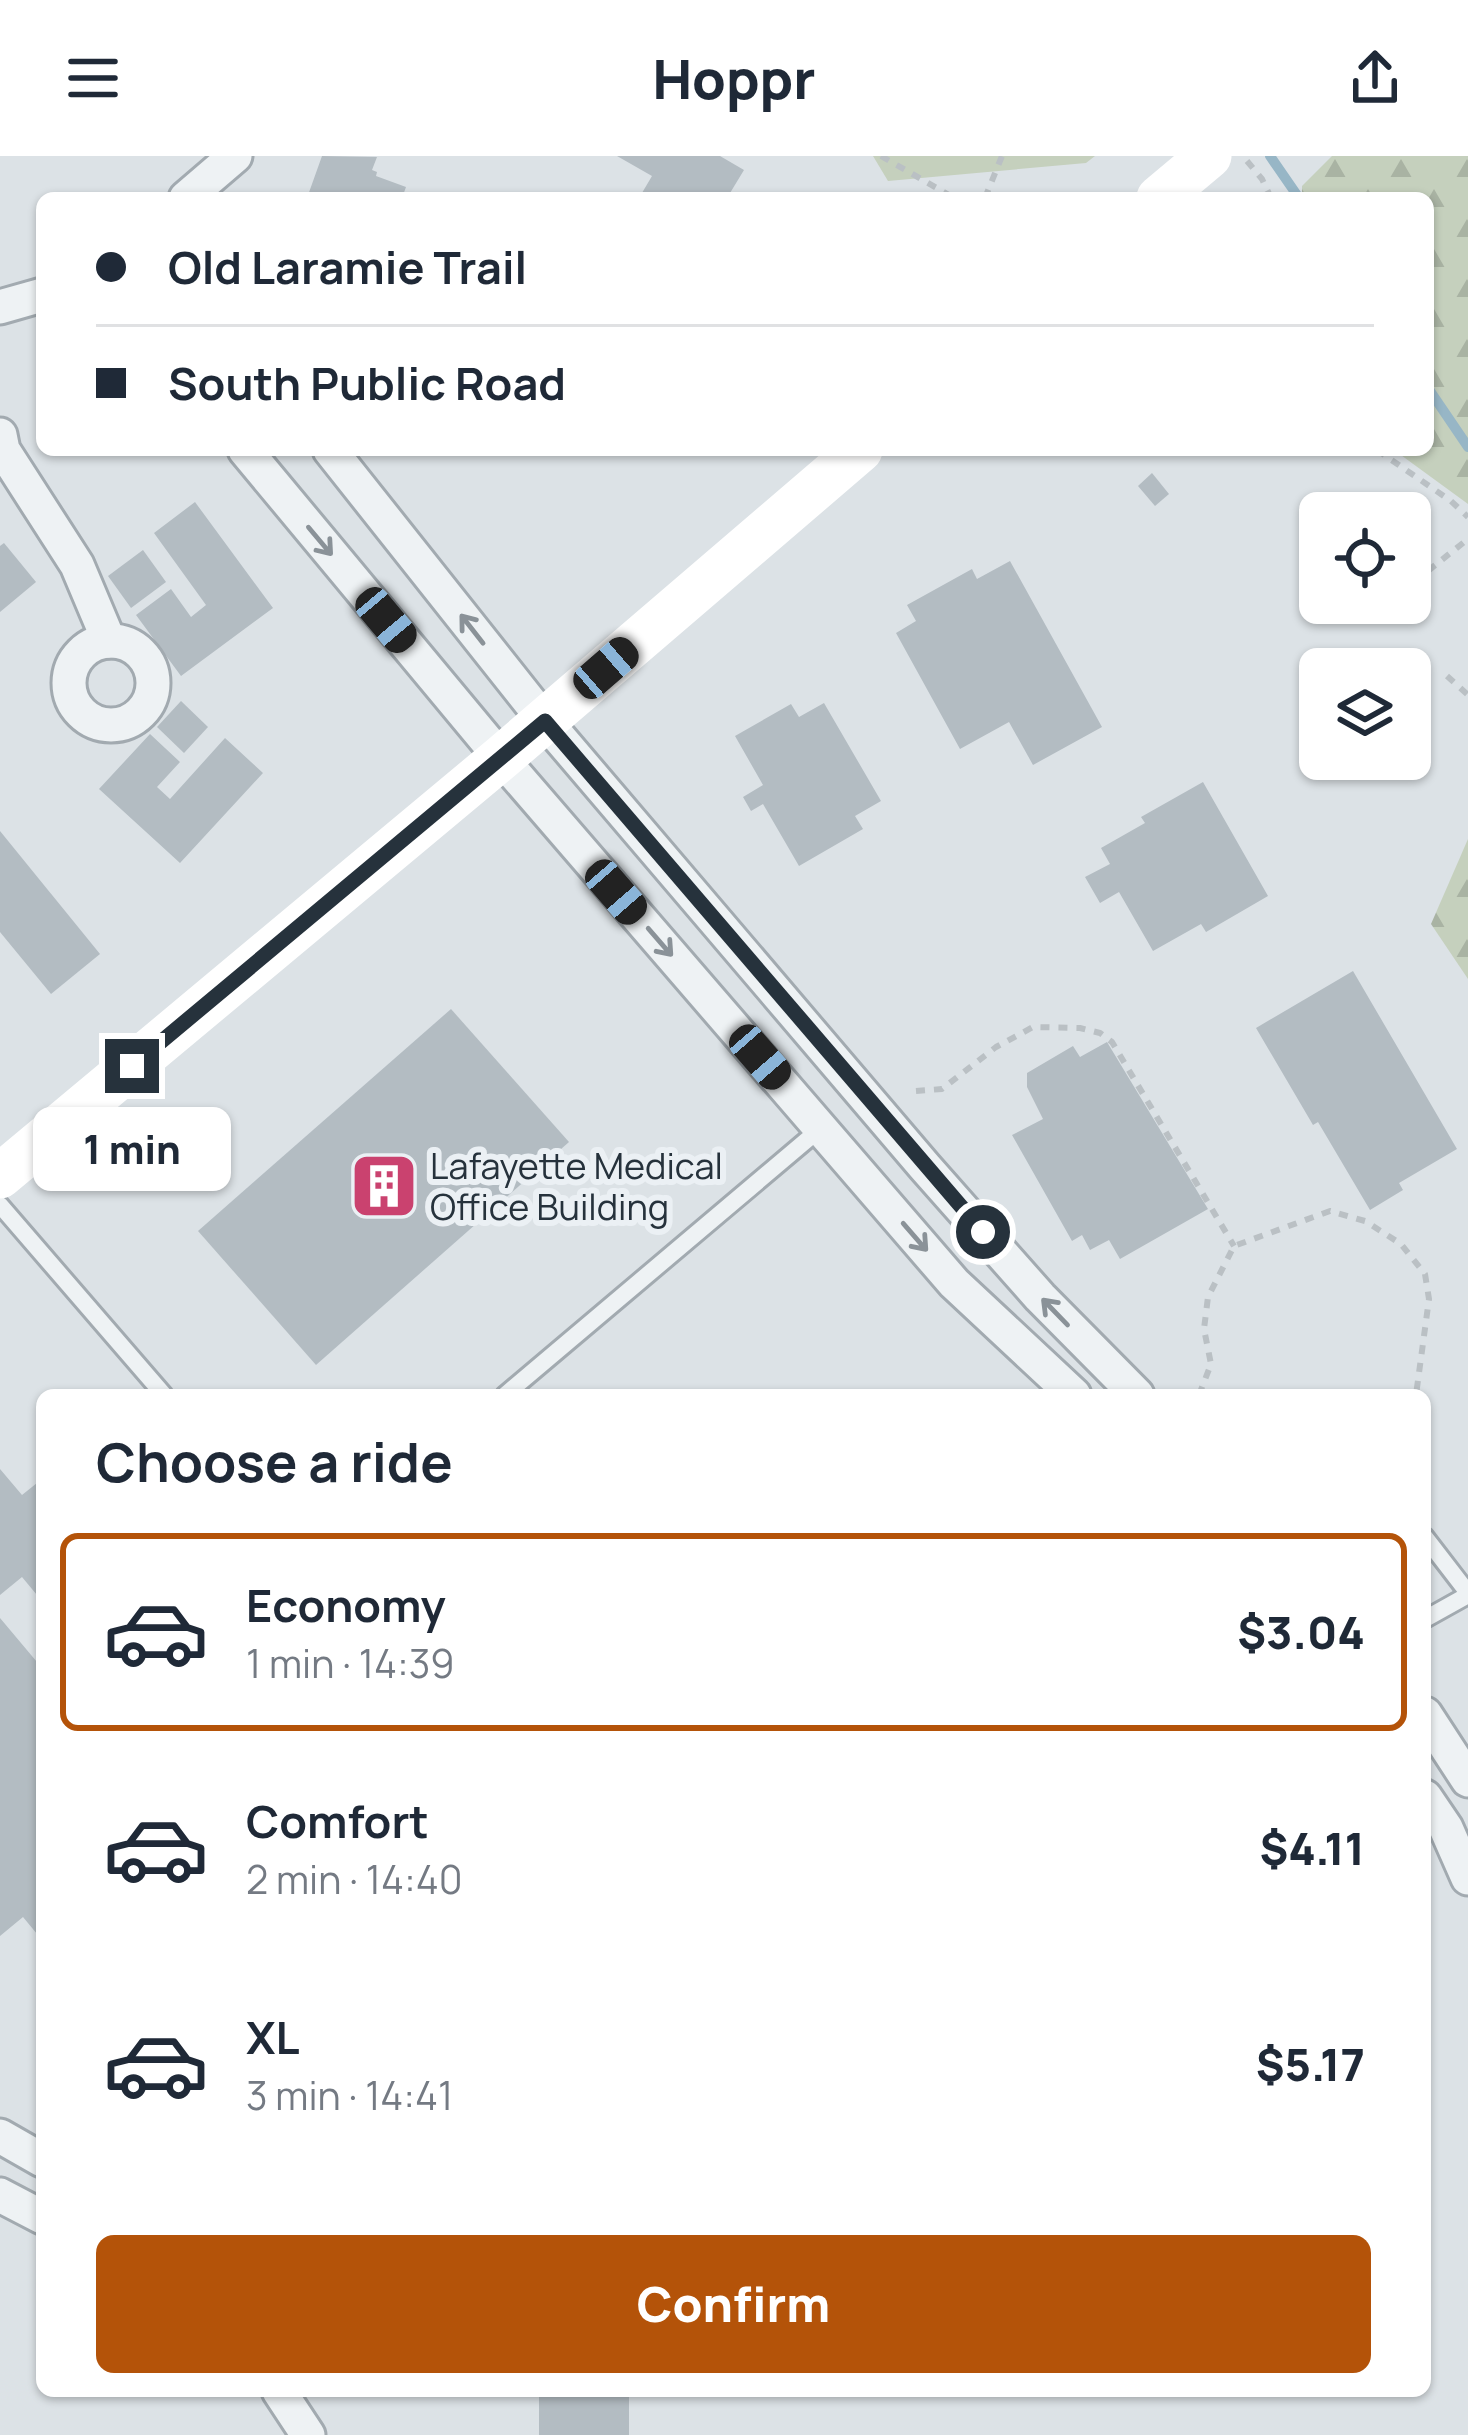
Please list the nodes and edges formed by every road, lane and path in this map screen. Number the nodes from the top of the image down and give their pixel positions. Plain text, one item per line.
1 (235, 156) edge
2 (881, 156) edge
3 (1002, 156) edge
4 (1209, 156) edge
5 (1242, 156) edge
6 (193, 192) edge
7 (944, 192) edge
8 (987, 192) edge
9 (1166, 192) edge
10 (1268, 192) edge
11 (36, 297) edge
12 (0, 307) edge
13 (0, 435) edge
14 (250, 456) edge
15 (335, 456) edge
16 (853, 456) edge
17 (1386, 456) edge
18 (1468, 518) edge
19 (1468, 539) edge
20 (1431, 568) edge
21 (109, 641) dead end
22 (1447, 676) dead end
23 (1468, 695) edge
24 (545, 721) junction
25 (501, 758) junction
26 (916, 1091) dead end
27 (821, 1128) junction
28 (0, 1176) edge
29 (0, 1204) edge
30 (1234, 1246) junction
31 (159, 1389) edge
32 (512, 1389) edge
33 (1068, 1389) edge
34 (1131, 1389) edge
35 (1201, 1389) edge
36 (1417, 1389) edge
37 (1431, 1545) edge
38 (1468, 1594) edge
39 (1431, 1616) edge
40 (1431, 1723) edge
41 (1468, 1780) edge
42 (1431, 1806) edge
43 (1468, 1878) edge
44 (0, 2136) edge
45 (36, 2157) edge
46 (0, 2194) edge
47 (36, 2214) edge
48 (286, 2397) edge
49 (308, 2435) edge

1 - 6 street
2 - 7 path
3 - 8 path
4 - 9 street
5 - 10 path
11 - 12 street
13 - 21 street
14 -> 25 street
24 -> 15 street
16 - 24 street
17 - 18 path
19 - 20 path
22 - 23 path
24 - 25 street
34 -> 24 street
25 -> 27 street
25 - 28 street
26 - 30 path
27 - 32 lane
27 -> 33 street
29 - 31 lane
30 - 35 path
30 - 36 path
37 - 38 lane
38 - 39 lane
40 - 41 street
42 - 43 street
44 - 45 street
46 - 47 street
48 - 49 street

